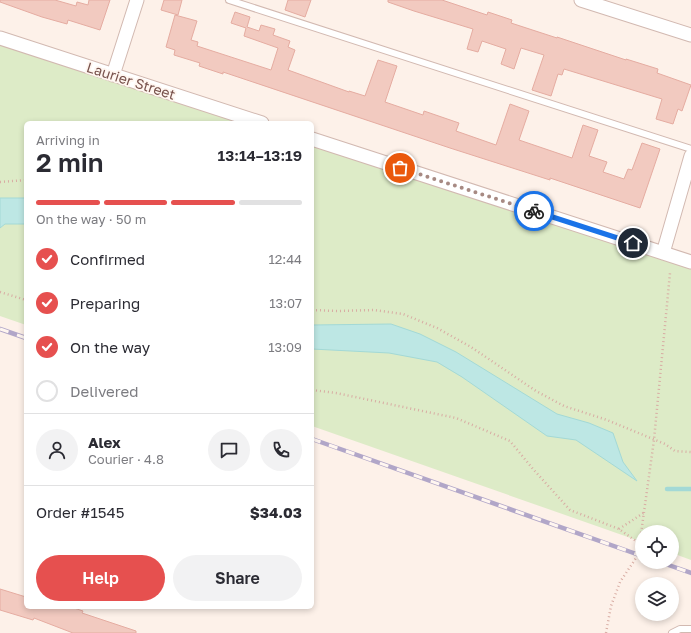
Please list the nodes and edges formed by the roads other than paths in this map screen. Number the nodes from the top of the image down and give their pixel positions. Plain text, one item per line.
1 (137, 0) edge
2 (230, 0) edge
3 (581, 0) edge
4 (691, 35) edge
5 (0, 38) edge
6 (113, 75) junction
7 (256, 121) edge
8 (314, 140) edge
9 (691, 149) edge
10 (691, 156) edge
11 (663, 253) junction
12 (691, 262) edge
13 (691, 629) edge
14 (672, 633) edge

1 - 6 street
2 - 9 lane
3 - 4 street
5 - 6 street, Laurier Street
6 - 7 street, Laurier Street
8 - 11 street
10 - 11 street
11 - 12 street
13 - 14 lane

